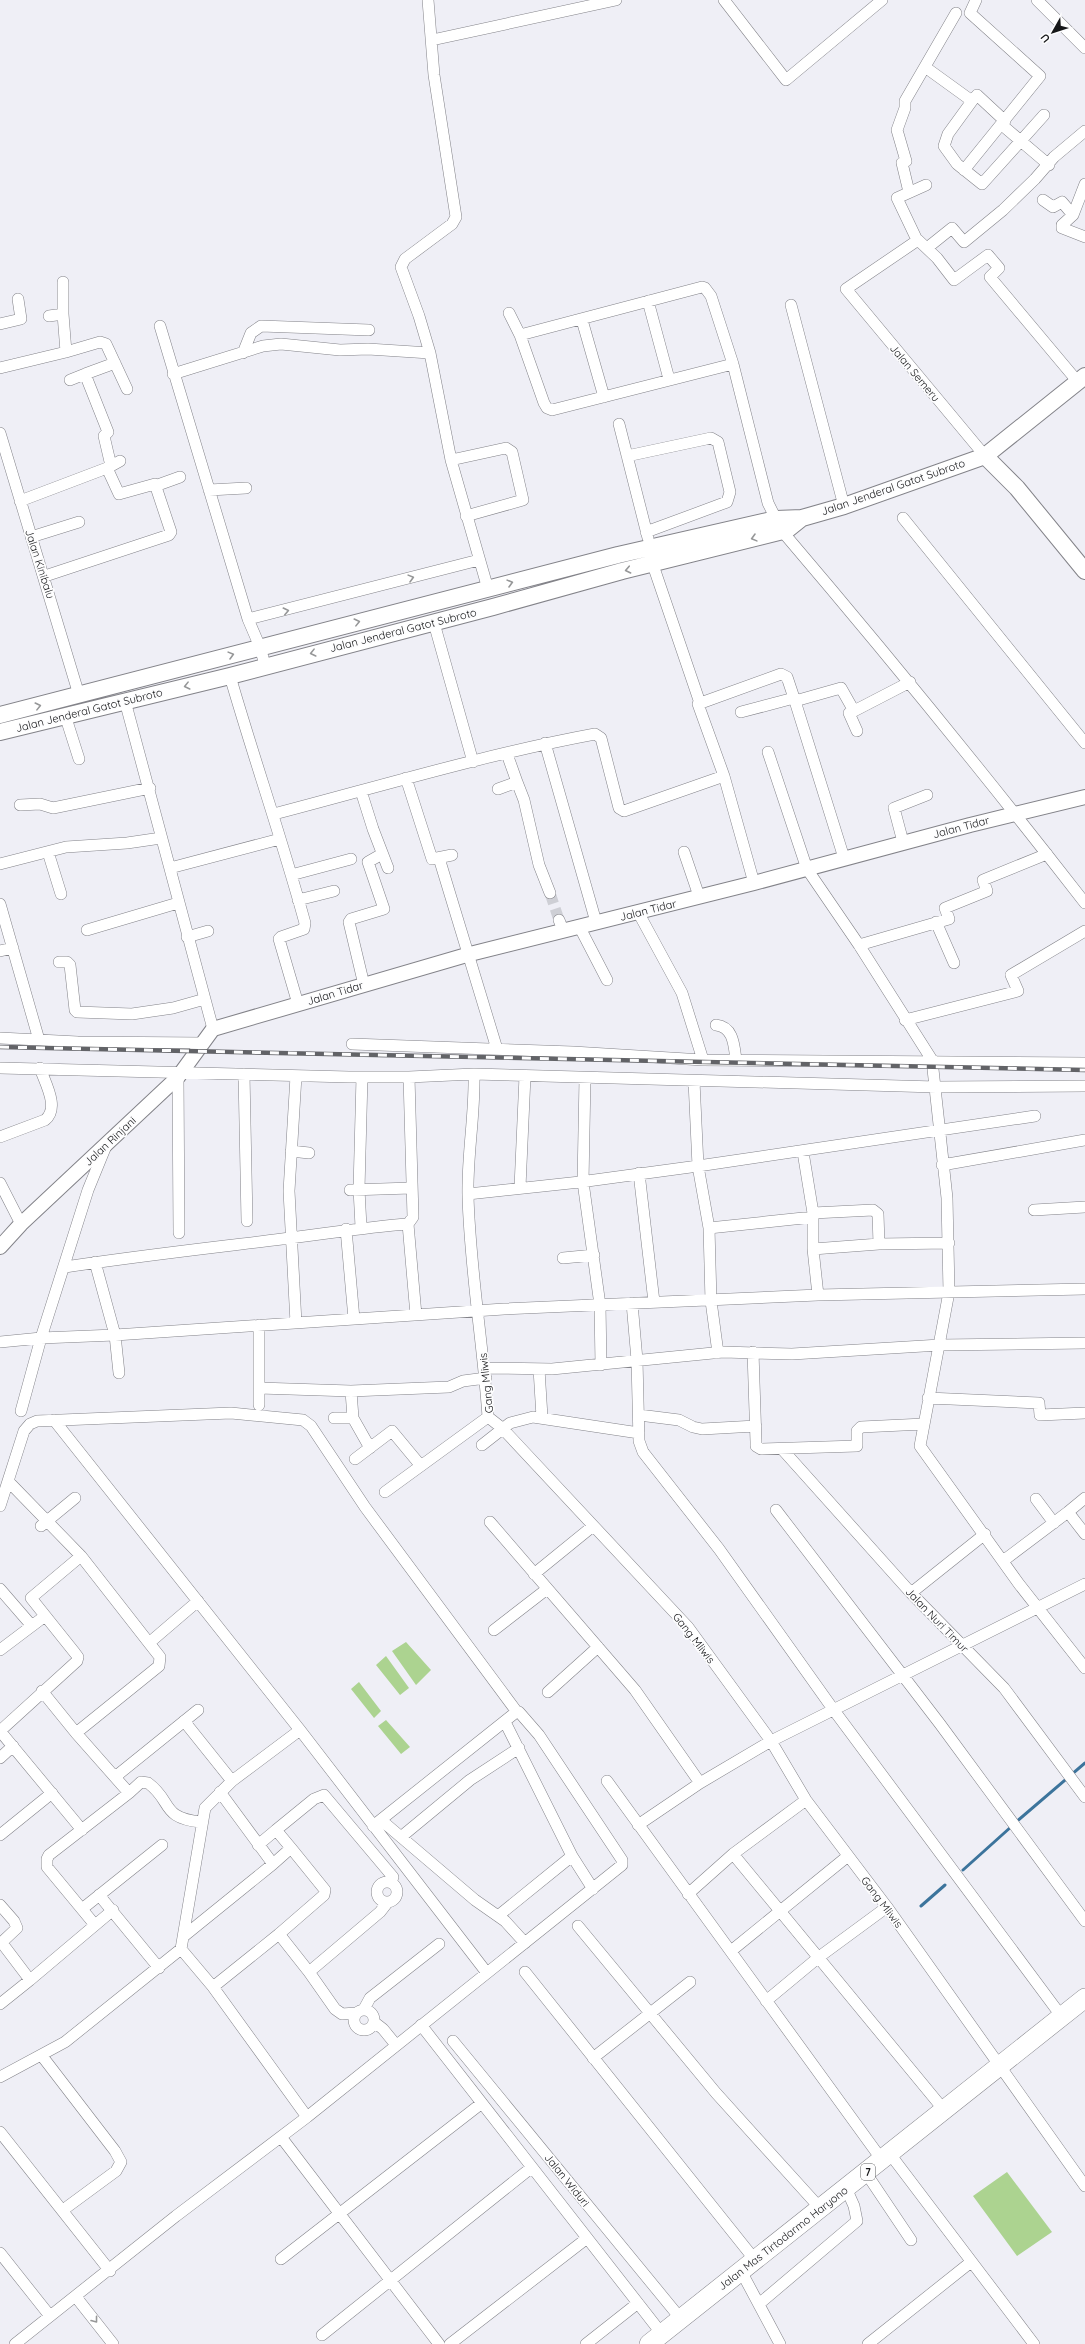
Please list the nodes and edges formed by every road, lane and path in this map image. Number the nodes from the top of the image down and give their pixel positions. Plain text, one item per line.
1 (428, 0) edge
2 (616, 0) edge
3 (724, 0) edge
4 (882, 0) edge
5 (976, 0) edge
6 (1037, 0) edge
7 (956, 13) dead end
8 (432, 40) junction
9 (1083, 42) edge
10 (925, 67) junction
11 (972, 101) junction
12 (1044, 115) dead end
13 (1003, 123) junction
14 (1085, 131) edge
15 (1021, 140) junction
16 (1049, 165) junction
17 (964, 170) junction
18 (1085, 184) edge
19 (926, 185) dead end
20 (909, 192) junction
21 (1043, 200) dead end
22 (1073, 215) junction
23 (1085, 237) edge
24 (917, 240) junction
25 (927, 248) junction
26 (63, 282) dead end
27 (18, 299) dead end
28 (648, 301) junction
29 (791, 304) dead end
30 (509, 313) dead end
31 (63, 314) junction
32 (49, 316) dead end
33 (582, 320) junction
34 (0, 324) edge
35 (160, 326) dead end
36 (279, 327) junction
37 (369, 330) dead end
38 (520, 335) junction
39 (281, 344) junction
40 (66, 352) junction
41 (243, 353) junction
42 (430, 353) junction
43 (115, 363) junction
44 (733, 364) junction
45 (0, 368) edge
46 (85, 374) junction
47 (174, 374) junction
48 (669, 379) junction
49 (1081, 379) edge
50 (70, 380) dead end
51 (127, 389) dead end
52 (604, 397) junction
53 (619, 424) dead end
54 (0, 433) edge
55 (627, 456) junction
56 (985, 456) junction
57 (451, 460) junction
58 (113, 465) junction
59 (180, 477) dead end
60 (155, 486) junction
61 (246, 488) dead end
62 (209, 490) junction
63 (20, 501) junction
64 (844, 506) junction
65 (466, 516) junction
66 (903, 518) dead end
67 (79, 522) dead end
68 (779, 525) junction
69 (646, 532) junction
70 (31, 537) junction
71 (652, 548) junction
72 (479, 560) junction
73 (653, 565) junction
74 (1085, 571) edge
75 (45, 576) junction
76 (488, 589) junction
77 (493, 607) junction
78 (248, 619) junction
79 (434, 623) junction
80 (260, 647) junction
81 (265, 665) junction
82 (230, 676) junction
83 (910, 682) junction
84 (79, 696) junction
85 (794, 699) junction
86 (125, 701) junction
87 (700, 703) junction
88 (854, 711) junction
89 (741, 712) dead end
90 (0, 715) edge
91 (65, 715) junction
92 (857, 731) dead end
93 (0, 732) edge
94 (545, 743) junction
95 (1085, 743) edge
96 (768, 752) dead end
97 (507, 754) junction
98 (79, 759) dead end
99 (473, 762) junction
100 (724, 776) junction
101 (406, 778) junction
102 (516, 782) junction
103 (150, 788) junction
104 (498, 789) dead end
105 (361, 791) junction
106 (926, 795) dead end
107 (1085, 798) edge
108 (20, 805) dead end
109 (1016, 813) junction
110 (274, 814) junction
111 (161, 838) junction
112 (280, 839) junction
113 (903, 842) junction
114 (48, 852) junction
115 (684, 852) dead end
116 (382, 854) junction
117 (1047, 854) junction
118 (452, 855) dead end
119 (439, 858) junction
120 (844, 858) junction
121 (351, 860) dead end
122 (0, 864) edge
123 (170, 868) junction
124 (388, 868) dead end
125 (807, 869) junction
126 (291, 875) junction
127 (754, 883) junction
128 (334, 891) dead end
129 (550, 893) tunnel mouth
130 (62, 894) dead end
131 (699, 896) junction
132 (298, 900) junction
133 (178, 903) junction
134 (1085, 903) edge
135 (0, 904) edge
136 (638, 912) junction
137 (2, 921) edge
138 (596, 922) junction
139 (936, 922) junction
140 (579, 926) junction
141 (87, 930) dead end
142 (208, 931) dead end
143 (1085, 931) edge
144 (187, 937) junction
145 (860, 945) junction
146 (13, 948) junction
147 (0, 951) edge
148 (470, 954) junction
149 (60, 962) dead end
150 (954, 962) dead end
151 (606, 980) dead end
152 (364, 985) junction
153 (205, 999) junction
154 (298, 1004) junction
155 (905, 1020) junction
156 (716, 1025) dead end
157 (213, 1029) junction
158 (0, 1038) edge
159 (39, 1040) junction
160 (203, 1043) junction
161 (352, 1044) dead end
162 (497, 1049) junction
163 (703, 1060) junction
164 (736, 1060) junction
165 (932, 1060) junction
166 (1085, 1063) edge
167 (0, 1068) edge
168 (40, 1068) junction
169 (244, 1074) junction
170 (474, 1074) junction
171 (179, 1075) junction
172 (296, 1076) junction
173 (525, 1076) junction
174 (362, 1077) junction
175 (409, 1077) junction
176 (585, 1078) junction
177 (694, 1081) junction
178 (936, 1086) junction
179 (1085, 1086) edge
180 (1035, 1116) dead end
181 (938, 1130) junction
182 (0, 1137) edge
183 (1085, 1140) edge
184 (107, 1143) junction
185 (291, 1151) junction
186 (803, 1152) junction
187 (310, 1153) dead end
188 (942, 1165) junction
189 (698, 1166) junction
190 (639, 1173) junction
191 (583, 1182) junction
192 (0, 1183) edge
193 (520, 1187) junction
194 (411, 1188) junction
195 (355, 1190) junction
196 (468, 1194) junction
197 (1085, 1207) edge
198 (1034, 1210) dead end
199 (813, 1215) junction
200 (247, 1222) dead end
201 (22, 1224) junction
202 (408, 1224) junction
203 (361, 1227) junction
204 (709, 1228) junction
205 (346, 1229) junction
206 (179, 1234) dead end
207 (291, 1238) junction
208 (949, 1243) junction
209 (879, 1244) junction
210 (0, 1247) edge
211 (813, 1249) junction
212 (594, 1255) junction
213 (563, 1258) dead end
214 (95, 1262) junction
215 (65, 1267) junction
216 (1085, 1289) edge
217 (949, 1292) junction
218 (818, 1295) junction
219 (711, 1301) junction
220 (654, 1302) junction
221 (632, 1303) junction
222 (600, 1305) junction
223 (476, 1312) junction
224 (416, 1315) junction
225 (354, 1319) junction
226 (296, 1323) junction
227 (259, 1325) junction
228 (115, 1335) junction
229 (41, 1338) junction
230 (0, 1342) edge
231 (1085, 1343) edge
232 (940, 1345) junction
233 (753, 1352) junction
234 (718, 1353) junction
235 (637, 1360) junction
236 (601, 1365) junction
237 (540, 1369) junction
238 (119, 1373) dead end
239 (485, 1373) junction
240 (259, 1388) junction
241 (351, 1391) junction
242 (928, 1398) junction
243 (260, 1405) dead end
244 (21, 1410) dead end
245 (1085, 1413) edge
246 (639, 1415) junction
247 (488, 1417) junction
248 (542, 1417) junction
249 (334, 1418) dead end
250 (353, 1418) junction
251 (54, 1420) junction
252 (924, 1424) junction
253 (756, 1426) junction
254 (502, 1428) junction
255 (638, 1433) junction
256 (482, 1445) dead end
257 (370, 1448) junction
258 (782, 1449) junction
259 (355, 1459) dead end
260 (421, 1466) junction
261 (8, 1481) junction
262 (384, 1492) dead end
263 (75, 1498) dead end
264 (1085, 1498) edge
265 (1036, 1499) dead end
266 (0, 1506) edge
267 (776, 1510) dead end
268 (1068, 1512) junction
269 (490, 1522) dead end
270 (45, 1523) junction
271 (1054, 1523) junction
272 (593, 1526) junction
273 (985, 1534) junction
274 (1085, 1534) edge
275 (81, 1556) junction
276 (1003, 1561) junction
277 (534, 1574) junction
278 (1085, 1584) edge
279 (0, 1588) edge
280 (547, 1589) junction
281 (911, 1593) junction
282 (31, 1598) junction
283 (198, 1601) junction
284 (1037, 1607) junction
285 (19, 1608) junction
286 (45, 1616) junction
287 (32, 1626) junction
288 (494, 1630) dead end
289 (148, 1643) junction
290 (961, 1646) junction
291 (598, 1647) junction
292 (0, 1650) edge
293 (1085, 1668) edge
294 (901, 1675) junction
295 (42, 1691) junction
296 (548, 1692) dead end
297 (833, 1709) junction
298 (198, 1710) dead end
299 (517, 1712) junction
300 (184, 1721) junction
301 (505, 1722) junction
302 (300, 1730) junction
303 (0, 1731) edge
304 (76, 1732) junction
305 (770, 1741) junction
306 (13, 1746) junction
307 (519, 1748) junction
308 (0, 1758) edge
309 (115, 1777) junction
310 (232, 1781) junction
311 (607, 1781) dead end
312 (700, 1783) junction
313 (220, 1792) junction
314 (52, 1793) junction
315 (129, 1793) junction
316 (1085, 1796) edge
317 (806, 1800) junction
318 (201, 1822) junction
319 (377, 1823) junction
320 (638, 1825) junction
321 (82, 1830) junction
322 (276, 1830) junction
323 (0, 1835) edge
324 (402, 1838) junction
325 (162, 1845) dead end
326 (258, 1846) junction
327 (291, 1848) junction
328 (733, 1854) junction
329 (572, 1856) junction
330 (848, 1856) junction
331 (273, 1864) junction
332 (403, 1864) junction
333 (392, 1880) junction
334 (593, 1889) junction
335 (688, 1894) junction
336 (100, 1895) junction
337 (387, 1903) junction
338 (0, 1905) edge
339 (886, 1908) junction
340 (82, 1909) junction
341 (112, 1910) junction
342 (780, 1910) junction
343 (498, 1916) junction
344 (1085, 1921) edge
345 (95, 1924) junction
346 (578, 1926) dead end
347 (278, 1934) junction
348 (184, 1936) junction
349 (525, 1943) junction
350 (1, 1944) edge
351 (439, 1944) dead end
352 (181, 1949) junction
353 (731, 1951) junction
354 (819, 1957) junction
355 (159, 1968) junction
356 (309, 1972) junction
357 (525, 1972) dead end
358 (487, 1973) junction
359 (30, 1980) junction
360 (690, 1982) dead end
361 (213, 1987) junction
362 (766, 2002) junction
363 (1084, 2002) edge
364 (0, 2004) edge
365 (360, 2011) junction
366 (650, 2013) junction
367 (1062, 2017) junction
368 (374, 2022) junction
369 (421, 2025) junction
370 (453, 2041) dead end
371 (396, 2045) junction
372 (42, 2056) junction
373 (593, 2058) junction
374 (1000, 2066) junction
375 (0, 2077) edge
376 (482, 2103) junction
377 (944, 2110) junction
378 (307, 2117) junction
379 (0, 2132) edge
380 (281, 2137) junction
381 (886, 2157) junction
382 (531, 2168) junction
383 (866, 2173) junction
384 (1085, 2186) edge
385 (846, 2188) junction
386 (820, 2208) junction
387 (63, 2210) junction
388 (340, 2214) junction
389 (586, 2239) junction
390 (911, 2240) dead end
391 (0, 2253) edge
392 (281, 2258) dead end
393 (971, 2262) junction
394 (748, 2265) junction
395 (110, 2271) junction
396 (390, 2282) junction
397 (76, 2297) junction
398 (638, 2303) junction
399 (759, 2304) junction
400 (50, 2316) junction
401 (681, 2319) junction
402 (322, 2335) dead end
403 (656, 2339) edge
404 (776, 2342) edge
405 (15, 2344) edge
406 (113, 2344) edge
407 (439, 2344) edge
408 (450, 2344) edge
409 (586, 2344) edge
410 (868, 2344) edge
411 (1034, 2344) edge

1 - 8 street
2 - 8 street
3 - 4 street
5 - 13 street
6 - 9 street
7 - 10 street
8 - 42 street
10 - 11 street
10 - 20 street
11 - 13 street
11 - 17 street
12 - 15 street
13 - 15 street
13 - 17 street
14 - 16 street
15 - 16 street
15 - 17 street
16 - 25 street
18 - 22 street
19 - 20 street
20 - 24 street
21 - 22 street
22 - 23 street
24 - 25 street
24 - 56 street, Jalan Semeru
25 - 49 street
26 - 31 street
27 - 34 street
28 - 33 street
28 - 44 street
28 - 48 street
29 - 64 street
30 - 38 street
31 - 32 street
31 - 40 street
33 - 38 street
33 - 52 street
35 - 47 street
36 - 37 street
36 - 39 street
36 - 41 street
38 - 52 street
39 - 41 street
39 - 42 street
40 - 43 street
40 - 45 street
41 - 47 street
42 - 57 street
43 - 46 street
43 - 51 street
44 - 48 street
44 - 68 street
46 - 50 street
46 - 58 street
47 - 62 street
48 - 52 street
49 - 56 main road, Jalan Jenderal Gatot Subroto
53 - 55 street
54 - 63 street, Jalan Kinibalu
55 - 69 street
55 - 69 street
56 - 64 main road, Jalan Jenderal Gatot Subroto
56 - 74 main road
57 - 65 street
57 - 65 street
58 - 60 street
58 - 63 street
59 - 60 street
60 - 75 street
61 - 62 street
62 - 78 street
63 - 70 street, Jalan Kinibalu
64 - 68 main road, Jalan Jenderal Gatot Subroto
65 - 72 street
66 - 95 street
67 - 70 street
68 - 71 main road, Jalan Jenderal Gatot Subroto
68 -> 73 main road, Jalan Jenderal Gatot Subroto
68 - 83 street
69 - 71 street
70 - 75 street, Jalan Kinibalu
76 -> 71 main road, Jalan Jenderal Gatot Subroto
72 - 76 street
78 -> 72 street
73 -> 77 main road, Jalan Jenderal Gatot Subroto
73 - 87 street
75 - 84 street, Jalan Kinibalu
76 - 77 main road
80 -> 76 main road, Jalan Jenderal Gatot Subroto
77 - 79 main road, Jalan Jenderal Gatot Subroto
78 - 80 street
79 -> 81 main road, Jalan Jenderal Gatot Subroto
79 - 99 street
80 - 81 street
84 -> 80 main road, Jalan Jenderal Gatot Subroto
81 - 82 main road, Jalan Jenderal Gatot Subroto
82 -> 86 main road, Jalan Jenderal Gatot Subroto
82 - 110 street
83 - 88 street
83 - 109 street
90 -> 84 main road, Jalan Jenderal Gatot Subroto
85 - 87 street
85 - 88 street
85 - 89 street
85 - 120 street
86 - 91 main road, Jalan Jenderal Gatot Subroto
86 - 103 street
87 - 100 street
88 - 92 street
91 - 93 main road, Jalan Jenderal Gatot Subroto
91 - 98 street
94 - 97 street
94 - 100 street
94 - 138 street
96 - 125 street
97 - 99 street
97 - 102 street
99 - 101 street
100 - 127 street
101 - 105 street
101 - 119 street
102 - 104 street
102 - 129 street
103 - 108 street
103 - 111 street
105 - 110 street
105 - 116 street
106 - 113 street
107 - 109 street, Jalan Tidar
109 - 113 street, Jalan Tidar
109 - 117 street
110 - 112 street
111 - 114 street
111 - 123 street
112 - 123 street
112 - 126 street
113 - 120 street, Jalan Tidar
114 - 122 street
114 - 130 street
115 - 131 street
116 - 124 street
116 - 152 street
117 - 134 street
117 - 139 street
118 - 119 street
119 - 148 street
120 - 125 street, Jalan Tidar
121 - 126 street
123 - 133 street
125 - 127 street, Jalan Tidar
125 - 145 street
126 - 132 street
127 - 131 street, Jalan Tidar
128 - 132 street
131 - 136 street, Jalan Tidar
132 - 154 street
133 - 141 street
133 - 144 street
135 - 137 street
136 - 138 street, Jalan Tidar
136 - 163 street
137 - 146 street
138 - 140 street, Jalan Tidar
139 - 145 street
139 - 150 street
140 - 148 street, Jalan Tidar
140 - 151 street
142 - 144 street
143 - 155 street
144 - 153 street
145 - 155 street
146 - 147 street
146 - 159 street
148 - 152 street, Jalan Tidar
148 - 162 street
149 - 153 street
152 - 154 street, Jalan Tidar
153 - 157 street
154 - 157 street, Jalan Tidar
155 - 165 street
156 - 164 street
157 - 160 street, Jalan Rinjani
158 - 159 street
159 - 160 street
160 - 171 street, Jalan Rinjani
161 - 162 street
162 - 163 street
163 - 164 street
164 - 165 street
165 - 166 street
165 - 178 street
167 - 168 street
168 - 171 street
168 - 182 street
169 - 171 street
169 - 172 street
169 - 200 street
170 - 173 street
170 - 175 street
170 - 196 street, Gang Mliwis
171 - 184 street, Jalan Rinjani
171 - 206 street
172 - 174 street
172 - 185 street
173 - 176 street
173 - 193 street
174 - 175 street
174 - 195 street
175 - 194 street
176 - 177 street
176 - 191 street
177 - 178 street
177 - 189 street
178 - 179 street
178 - 181 street
180 - 181 street
181 - 186 street
181 - 188 street
183 - 188 street
184 - 201 street, Jalan Rinjani
184 - 215 street
185 - 187 street
185 - 207 street
186 - 189 street
186 - 199 street
188 - 208 street
189 - 190 street
189 - 204 street
190 - 191 street
190 - 220 street
191 - 193 street
191 - 212 street
192 - 201 street
193 - 196 street
194 - 195 street
194 - 202 street
195 - 203 street
196 - 223 street, Gang Mliwis
197 - 198 street
199 - 204 street
199 - 209 street
199 - 211 street
201 - 210 street, Jalan Rinjani
202 - 203 street
202 - 224 street
203 - 205 street
204 - 219 street
205 - 207 street
205 - 225 street
207 - 214 street
207 - 226 street
208 - 209 street
208 - 217 street
209 - 211 street
211 - 218 street
212 - 213 street
212 - 222 street
214 - 215 street
214 - 228 street
215 - 229 street
216 - 217 street
217 - 218 street
217 - 232 street
218 - 219 street
219 - 220 street
219 - 234 street
220 - 221 street
221 - 222 street
221 - 235 street
222 - 223 street
222 - 236 street
223 - 224 street
223 - 239 street, Gang Mliwis
224 - 225 street
225 - 226 street
226 - 227 street
227 - 228 street
227 - 240 street
228 - 229 street
228 - 238 street
229 - 230 street
229 - 244 street
231 - 232 street
232 - 233 street
232 - 242 street
233 - 234 street
233 - 253 street
234 - 235 street
235 - 236 street
235 - 246 street
236 - 237 street
237 - 239 street
237 - 248 street
239 - 241 street
239 - 247 street, Gang Mliwis
240 - 241 street
240 - 243 street
241 - 250 street
242 - 245 street
242 - 252 street
246 - 253 street
246 - 255 street
247 - 254 street, Gang Mliwis
247 - 260 street
248 - 254 street
248 - 255 street
249 - 250 street
250 - 257 street
251 - 261 street
251 - 283 street
251 - 299 street
252 - 258 street
252 - 273 street
253 - 258 street
254 - 256 street
254 - 272 street, Gang Mliwis
255 - 297 street
257 - 259 street
257 - 260 street
258 - 281 street, Jalan Nuri Timur
260 - 262 street
261 - 266 street
261 - 270 street
263 - 270 street
264 - 268 street
265 - 271 street
267 - 294 street
268 - 271 street
268 - 274 street
269 - 277 street
270 - 275 street
271 - 276 street
272 - 277 street
272 - 305 street, Gang Mliwis
273 - 276 street
273 - 281 street
275 - 282 street
275 - 289 street
276 - 284 street
277 - 280 street
278 - 284 street
279 - 285 street
280 - 288 street
280 - 291 street
281 - 290 street, Jalan Nuri Timur
282 - 285 street
282 - 286 street
283 - 289 street
283 - 302 street
284 - 290 street
284 - 293 street
285 - 287 street
286 - 287 street
286 - 295 street
287 - 292 street
289 - 304 street
290 - 294 street
290 - 316 street, Jalan Nuri Timur
291 - 296 street
291 - 312 street
294 - 297 street
294 - 344 street
295 - 303 street
295 - 304 street
297 - 305 street
297 - 367 street
298 - 300 street
299 - 301 street
299 - 334 street
300 - 309 street
300 - 310 street
301 - 307 street
301 - 319 street
302 - 310 street
302 - 319 street
303 - 306 street
304 - 309 street
305 - 312 street
305 - 317 street, Gang Mliwis
306 - 308 street
306 - 314 street
307 - 324 street
307 - 329 street
309 - 315 street
310 - 313 street
311 - 320 street
312 - 320 street
313 - 318 street
313 - 326 street
314 - 321 street
314 - 323 street
315 - 318 street
315 - 321 street
317 - 328 street
317 - 330 street, Gang Mliwis
318 - 348 street
319 - 324 street
319 - 332 street
320 - 335 street
321 - 340 street
322 - 326 street
322 - 327 street
322 - 333 street
324 - 343 street
325 - 336 street
326 - 331 street
327 - 331 street
327 - 347 street
328 - 335 street
328 - 342 street
329 - 334 street
329 - 343 street
330 - 339 street, Gang Mliwis
330 - 342 street
331 - 348 street
332 - 333 street
332 - 358 street
333 - 337 street
333 - 337 street
334 - 349 street
335 - 353 street
336 - 340 street
336 - 341 street
337 - 356 street
338 - 350 street
339 - 354 street
339 - 374 street, Gang Mliwis
340 - 345 street
341 - 345 street
341 - 355 street
342 - 353 street
342 - 354 street
343 - 349 street
345 - 359 street
346 - 366 street
347 - 356 street
347 - 361 street
348 - 352 street
349 - 358 street
350 - 359 street
351 - 365 street
352 - 355 street
352 - 361 street
353 - 362 street
354 - 362 street
354 - 377 street
355 - 372 street
356 - 365 street
357 - 373 street
358 - 369 street
359 - 364 street
360 - 366 street
361 - 378 street
362 - 381 street
363 - 367 highway, Jalan Mas Tirtodarmo Haryono / 7
365 - 368 street
365 - 368 street
366 - 373 street
366 - 386 street
367 - 374 highway, Jalan Mas Tirtodarmo Haryono / 7
368 - 371 street
369 - 371 street
369 - 376 street
370 - 401 street, Jalan Widuri
371 - 378 street
372 - 375 street
372 - 387 street
373 - 394 street
374 - 377 highway, Jalan Mas Tirtodarmo Haryono / 7
374 - 384 street, Gang Mliwis
376 - 382 street
376 - 388 street
377 - 381 highway, Jalan Mas Tirtodarmo Haryono / 7
378 - 380 street
379 - 387 street
380 - 388 street
380 - 395 street
381 - 383 highway, Jalan Mas Tirtodarmo Haryono / 7
381 - 393 street
382 - 389 street
382 - 396 street
383 - 385 highway, Jalan Mas Tirtodarmo Haryono / 7
383 - 390 street
385 - 386 highway, Jalan Mas Tirtodarmo Haryono / 7
385 - 399 street
386 - 394 highway, Jalan Mas Tirtodarmo Haryono / 7
387 - 395 street
388 - 392 street
388 - 396 street
389 - 398 street
389 - 408 street
391 - 400 street
393 - 410 street
393 - 411 street
394 - 399 street
394 - 401 highway, Jalan Mas Tirtodarmo Haryono / 7
395 - 397 street
396 - 402 street
396 - 407 street
397 - 400 street
397 -> 406 street
398 - 403 street
398 - 409 street
399 - 404 street
400 - 405 street
401 - 403 highway, Jalan Mas Tirtodarmo Haryono / 7

